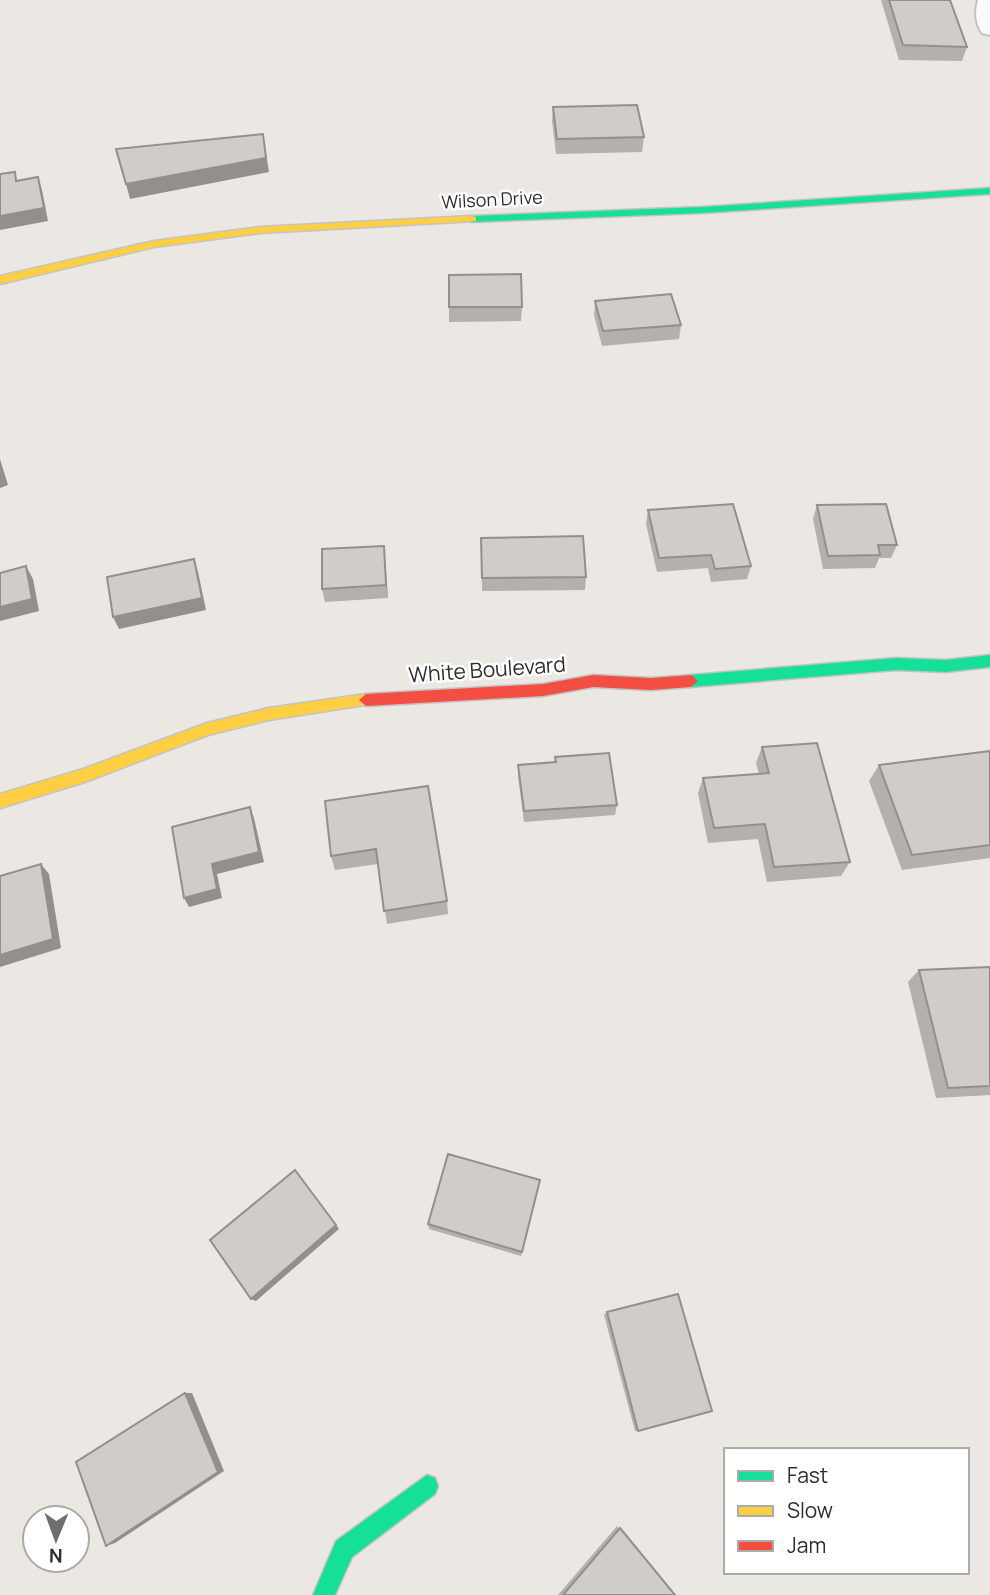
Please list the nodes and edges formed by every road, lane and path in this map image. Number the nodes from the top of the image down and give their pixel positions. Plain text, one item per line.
1 (989, 0) edge
2 (990, 28) edge
3 (990, 191) edge
4 (0, 280) edge
5 (990, 661) edge
6 (0, 802) edge
7 (427, 1486) dead end
8 (324, 1595) edge

1 - 2 street
3 - 4 street, Wilson Drive
5 - 6 street, White Boulevard
7 - 8 street

